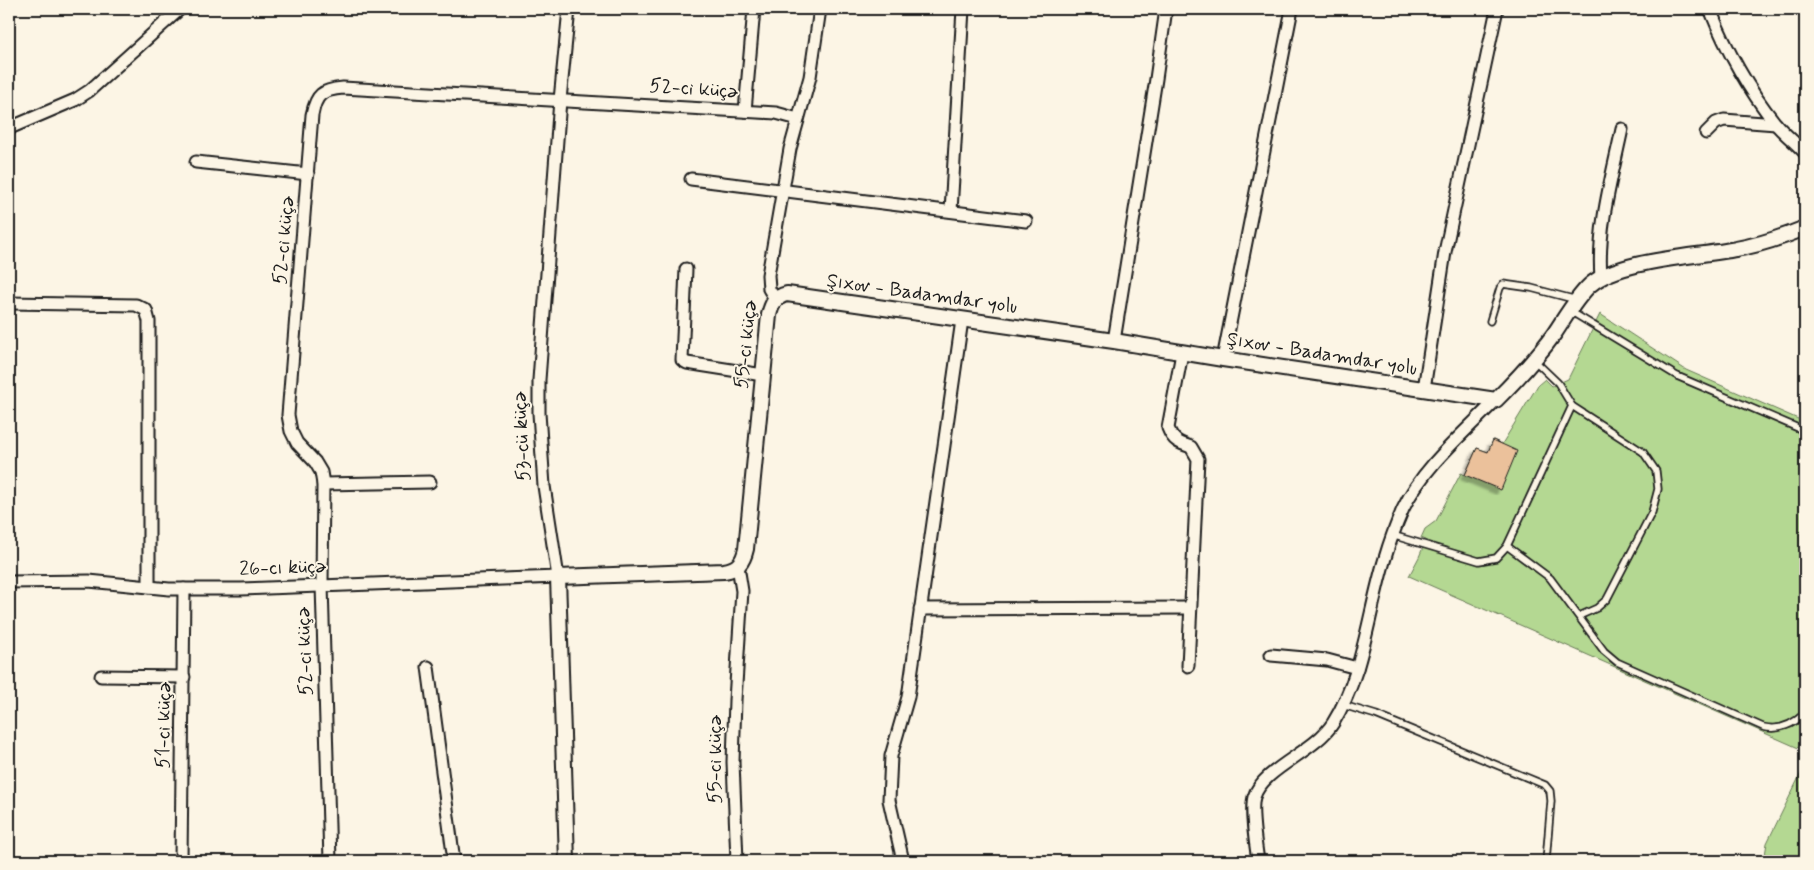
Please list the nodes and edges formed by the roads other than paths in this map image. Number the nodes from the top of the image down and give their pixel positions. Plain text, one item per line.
1 (180, 9) edge
2 (569, 9) edge
3 (754, 9) edge
4 (820, 9) edge
5 (963, 9) edge
6 (1166, 9) edge
7 (1292, 9) edge
8 (1497, 9) edge
9 (1710, 9) edge
10 (560, 100) junction
11 (745, 111) junction
12 (798, 119) junction
13 (1776, 124) junction
14 (1622, 129) dead end
15 (9, 130) edge
16 (1706, 133) dead end
17 (1805, 153) edge
18 (196, 162) dead end
19 (308, 174) junction
20 (690, 178) dead end
21 (782, 189) junction
22 (951, 211) junction
23 (1026, 221) dead end
24 (1805, 228) edge
25 (686, 270) dead end
26 (1601, 277) junction
27 (775, 300) junction
28 (9, 303) edge
29 (1573, 305) junction
30 (962, 320) junction
31 (1490, 321) dead end
32 (1114, 341) junction
33 (1182, 353) junction
34 (1223, 359) junction
35 (1534, 360) junction
36 (763, 375) junction
37 (1424, 389) junction
38 (1496, 400) junction
39 (1572, 406) junction
40 (1805, 431) edge
41 (430, 482) dead end
42 (323, 484) junction
43 (1392, 536) junction
44 (1507, 546) junction
45 (738, 566) junction
46 (558, 577) junction
47 (9, 582) edge
48 (322, 585) junction
49 (149, 587) junction
50 (184, 589) junction
51 (1190, 608) junction
52 (920, 609) junction
53 (1579, 616) junction
54 (1271, 655) dead end
55 (1188, 666) dead end
56 (428, 667) dead end
57 (1357, 668) junction
58 (101, 676) dead end
59 (184, 677) junction
60 (1343, 705) junction
61 (1805, 713) edge
62 (181, 861) edge
63 (330, 861) edge
64 (454, 861) edge
65 (567, 861) edge
66 (737, 861) edge
67 (903, 861) edge
68 (1258, 861) edge
69 (1546, 861) edge

1 - 15 street
2 - 10 street, 53-cü küçə
3 - 11 street
4 - 12 street, 55-ci küçə
5 - 22 street
6 - 32 street
7 - 34 street
8 - 37 street
9 - 13 street
10 - 11 street, 52-ci küçə
10 - 19 street, 52-ci küçə
10 - 46 street, 53-cü küçə
11 - 12 street, 52-ci küçə
12 - 21 street, 55-ci küçə
13 - 16 street
13 - 17 street
14 - 26 street
18 - 19 street
19 - 42 street, 52-ci küçə
20 - 21 street
21 - 22 street
21 - 27 street, 55-ci küçə
22 - 23 street
24 - 26 street
25 - 36 street
26 - 29 street
27 - 30 street, Şıxov - Badamdar yolu
27 - 36 street, 55-ci küçə
28 - 49 street
29 - 31 lane
29 - 35 street
29 - 40 lane
30 - 32 street, Şıxov - Badamdar yolu
30 - 52 street
32 - 33 street, Şıxov - Badamdar yolu
33 - 34 street, Şıxov - Badamdar yolu
33 - 51 street
34 - 37 street, Şıxov - Badamdar yolu
35 - 38 street
35 - 39 lane
36 - 45 street, 55-ci küçə
37 - 38 street, Şıxov - Badamdar yolu
38 - 43 street
39 - 44 lane
39 - 53 lane
41 - 42 street
42 - 48 street, 52-ci küçə
43 - 44 lane
43 - 57 street
44 - 53 lane
45 - 46 street
45 - 66 street, 55-ci küçə
46 - 48 street, 26-cı küçə
46 - 65 street, 53-cü küçə
47 - 49 street, 26-cı küçə
48 - 50 street, 26-cı küçə
48 - 63 street, 52-ci küçə
49 - 50 street, 26-cı küçə
50 - 59 street, 51-ci küçə
51 - 52 street
51 - 55 street
52 - 67 street
53 - 61 lane
54 - 57 street
56 - 64 street
57 - 60 street
58 - 59 street
59 - 62 street, 51-ci küçə
60 - 68 street
60 - 69 lane

